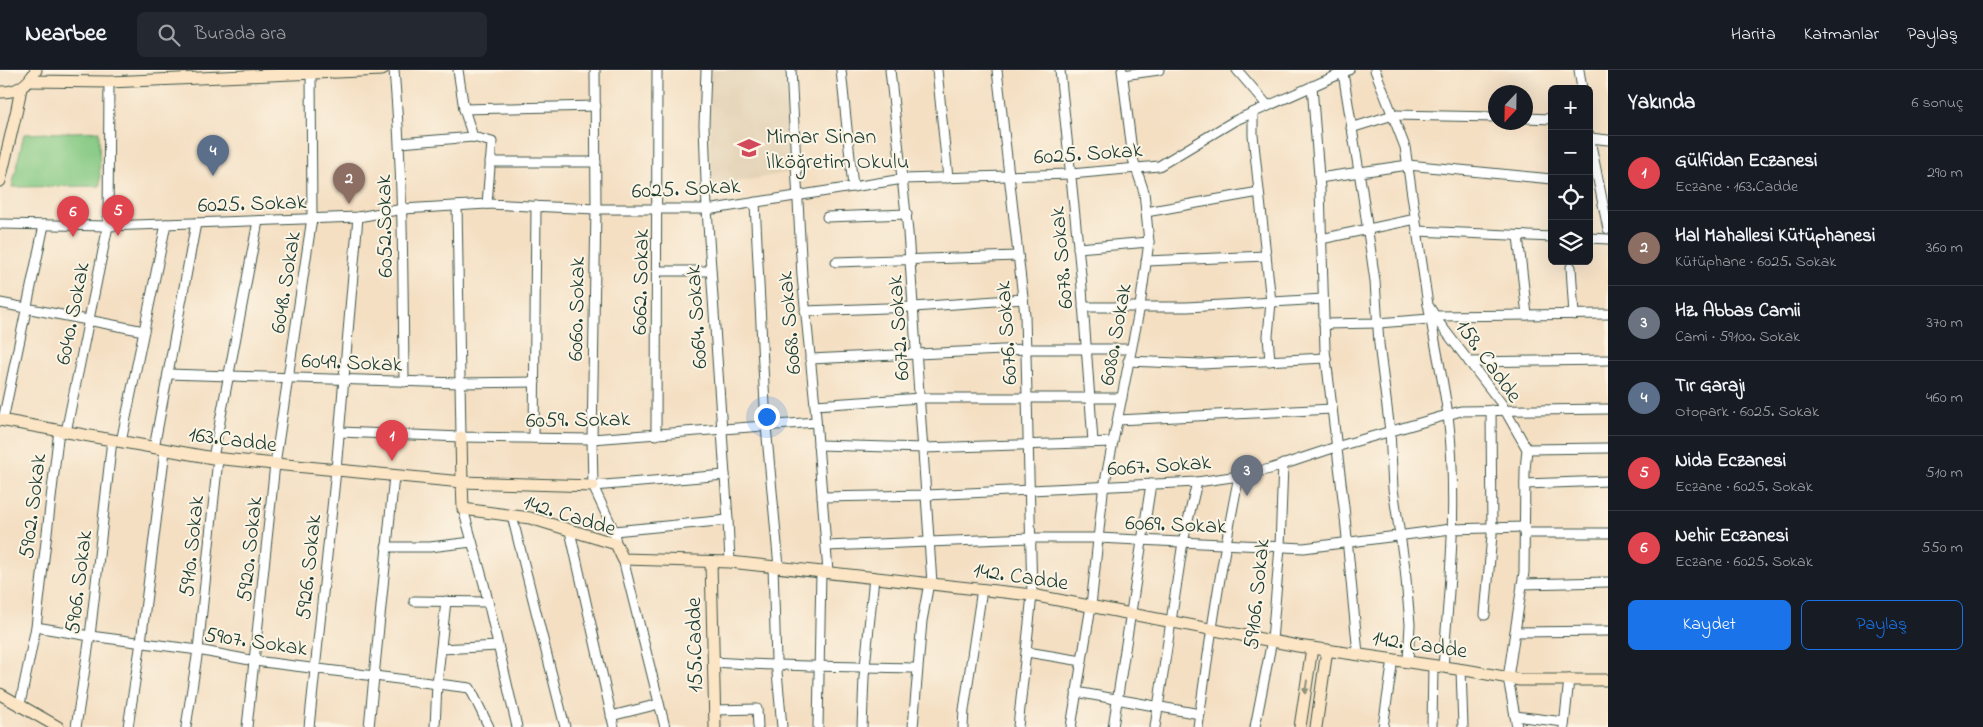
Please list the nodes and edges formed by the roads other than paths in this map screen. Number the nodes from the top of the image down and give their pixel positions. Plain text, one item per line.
1 (36, 70) edge
2 (382, 70) edge
3 (394, 70) edge
4 (458, 70) edge
5 (595, 70) edge
6 (657, 70) edge
7 (706, 70) edge
8 (791, 70) edge
9 (841, 70) edge
10 (890, 70) edge
11 (937, 70) edge
12 (997, 70) edge
13 (1060, 70) edge
14 (1159, 70) edge
15 (1237, 70) edge
16 (1375, 70) edge
17 (1579, 70) edge
18 (1346, 71) edge
19 (1123, 73) edge
20 (311, 74) junction
21 (146, 75) edge
22 (109, 82) junction
23 (25, 84) junction
24 (1581, 85) edge
25 (1312, 86) junction
26 (0, 92) edge
27 (596, 106) junction
28 (1268, 106) junction
29 (464, 109) junction
30 (1253, 113) junction
31 (1393, 115) junction
32 (1488, 117) edge
33 (1533, 118) edge
34 (1548, 119) edge
35 (1351, 128) junction
36 (473, 137) junction
37 (1593, 138) edge
38 (1608, 140) edge
39 (400, 143) junction
40 (1593, 153) edge
41 (490, 162) junction
42 (596, 162) junction
43 (1408, 166) junction
44 (1137, 169) junction
45 (1359, 172) junction
46 (1071, 174) junction
47 (1008, 176) junction
48 (948, 178) junction
49 (1319, 178) junction
50 (903, 179) junction
51 (1548, 179) edge
52 (0, 181) edge
53 (853, 186) junction
54 (1599, 186) edge
55 (1259, 192) junction
56 (797, 195) junction
57 (755, 202) junction
58 (487, 204) junction
59 (457, 206) junction
60 (536, 206) junction
61 (403, 209) junction
62 (596, 209) junction
63 (658, 209) junction
64 (707, 209) junction
65 (1146, 212) junction
66 (907, 214) junction
67 (358, 217) junction
68 (827, 217) dead end
69 (312, 218) junction
70 (1416, 219) junction
71 (258, 220) junction
72 (196, 223) junction
73 (0, 224) edge
74 (166, 224) junction
75 (44, 225) junction
76 (108, 226) junction
77 (1367, 228) junction
78 (1608, 229) edge
79 (1417, 232) junction
80 (1518, 236) junction
81 (1548, 237) edge
82 (1593, 238) edge
83 (1321, 239) junction
84 (1608, 239) edge
85 (1148, 242) junction
86 (1078, 248) junction
87 (1018, 256) junction
88 (1266, 256) junction
89 (910, 259) junction
90 (1146, 261) junction
91 (836, 262) dead end
92 (1571, 267) dead end
93 (658, 271) junction
94 (711, 271) junction
95 (1023, 299) junction
96 (1323, 299) junction
97 (1271, 302) junction
98 (0, 303) edge
99 (1140, 306) junction
100 (914, 307) junction
101 (1083, 307) junction
102 (27, 308) junction
103 (805, 311) junction
104 (1574, 314) junction
105 (1608, 314) edge
106 (1527, 315) junction
107 (1433, 317) junction
108 (88, 321) junction
109 (1378, 323) junction
110 (1324, 324) junction
111 (144, 331) junction
112 (1026, 349) junction
113 (1131, 349) junction
114 (1086, 350) junction
115 (917, 354) junction
116 (1326, 358) junction
117 (810, 359) junction
118 (1608, 360) edge
119 (1128, 361) junction
120 (1270, 361) junction
121 (1469, 362) junction
122 (168, 374) junction
123 (229, 375) junction
124 (288, 378) junction
125 (344, 381) junction
126 (404, 382) junction
127 (535, 382) junction
128 (460, 383) junction
129 (921, 398) junction
130 (1122, 398) junction
131 (1090, 399) junction
132 (1027, 400) junction
133 (815, 405) junction
134 (1332, 409) junction
135 (1608, 409) edge
136 (1491, 410) junction
137 (1505, 410) junction
138 (1448, 414) junction
139 (2, 420) edge
140 (1118, 420) junction
141 (816, 422) junction
142 (766, 426) junction
143 (722, 430) junction
144 (62, 431) junction
145 (1390, 431) junction
146 (340, 432) junction
147 (656, 435) junction
148 (461, 437) junction
149 (534, 438) junction
150 (592, 439) junction
151 (117, 441) junction
152 (1093, 442) junction
153 (1113, 442) junction
154 (1028, 444) junction
155 (818, 446) junction
156 (1336, 447) junction
157 (924, 448) junction
158 (1608, 448) edge
159 (160, 449) junction
160 (1527, 449) junction
161 (216, 458) junction
162 (275, 464) junction
163 (1283, 464) junction
164 (336, 470) junction
165 (725, 475) junction
166 (394, 476) junction
167 (1239, 476) junction
168 (1608, 481) edge
169 (462, 482) junction
170 (1196, 482) junction
171 (1152, 484) junction
172 (1525, 484) junction
173 (593, 486) junction
174 (1104, 487) junction
175 (1030, 490) junction
176 (927, 495) junction
177 (822, 497) junction
178 (463, 509) junction
179 (512, 516) junction
180 (728, 520) junction
181 (1492, 528) junction
182 (1451, 529) junction
183 (1524, 530) junction
184 (570, 531) junction
185 (614, 531) junction
186 (1608, 533) edge
187 (1400, 537) junction
188 (1031, 538) junction
189 (1098, 538) junction
190 (1144, 540) junction
191 (472, 542) junction
192 (930, 542) junction
193 (1184, 542) junction
194 (1225, 543) junction
195 (1347, 543) junction
196 (616, 544) junction
197 (826, 546) junction
198 (386, 547) junction
199 (1280, 547) junction
200 (624, 559) junction
201 (711, 562) junction
202 (730, 562) junction
203 (776, 566) junction
204 (824, 572) junction
205 (874, 577) junction
206 (1608, 582) edge
207 (930, 583) junction
208 (1522, 584) junction
209 (982, 589) junction
210 (1032, 595) junction
211 (414, 601) dead end
212 (446, 601) junction
213 (488, 602) junction
214 (1091, 606) junction
215 (1130, 614) junction
216 (1485, 615) dead end
217 (1172, 622) junction
218 (36, 627) junction
219 (1211, 629) junction
220 (1608, 630) edge
221 (1515, 632) junction
222 (90, 636) junction
223 (1272, 640) junction
224 (141, 642) junction
225 (498, 646) junction
226 (1312, 648) junction
227 (441, 649) junction
228 (198, 650) junction
229 (1327, 650) junction
230 (1027, 652) junction
231 (1358, 654) junction
232 (1394, 660) junction
233 (255, 661) junction
234 (1082, 661) junction
235 (714, 662) junction
236 (1408, 662) junction
237 (777, 666) junction
238 (819, 666) junction
239 (865, 666) junction
240 (1438, 666) junction
241 (316, 668) junction
242 (917, 668) junction
243 (1461, 670) junction
244 (373, 675) junction
245 (1508, 678) junction
246 (1569, 679) junction
247 (1608, 680) edge
248 (437, 684) junction
249 (1076, 692) junction
250 (0, 694) edge
251 (1117, 698) junction
252 (20, 704) junction
253 (660, 704) junction
254 (1159, 706) junction
255 (714, 710) junction
256 (1200, 714) junction
257 (611, 716) junction
258 (1515, 716) junction
259 (1564, 724) edge
260 (58, 727) edge
261 (76, 727) edge
262 (128, 727) edge
263 (186, 727) edge
264 (247, 727) edge
265 (309, 727) edge
266 (369, 727) edge
267 (435, 727) edge
268 (489, 727) edge
269 (517, 727) edge
270 (564, 727) edge
271 (614, 727) edge
272 (665, 727) edge
273 (715, 727) edge
274 (758, 727) edge
275 (782, 727) edge
276 (818, 727) edge
277 (862, 727) edge
278 (913, 727) edge
279 (963, 727) edge
280 (1018, 727) edge
281 (1071, 727) edge
282 (1113, 727) edge
283 (1155, 727) edge
284 (1198, 727) edge
285 (1255, 727) edge
286 (1300, 727) edge
287 (1316, 727) edge
288 (1384, 727) edge
289 (1432, 727) edge
290 (1463, 727) edge
291 (1518, 727) edge

1 - 23 street
2 - 20 street
3 - 39 street, 6052.Sokak
4 - 29 street
5 - 27 street, 6060. Sokak
6 - 63 street, 6062. Sokak
7 - 64 street, 6064. Sokak
8 - 56 street, 6068. Sokak
9 - 53 street
10 - 50 street, 6072. Sokak
11 - 48 street
12 - 47 street, 6076. Sokak
13 - 46 street, 6078. Sokak
14 - 19 street
15 - 28 street
16 - 31 street, 158. Cadde
17 - 24 street
18 - 25 street, 6025. Sokak
18 - 35 street
19 - 44 street, 6080. Sokak
20 - 21 street
20 - 69 street, 6048. Sokak
21 - 22 street
22 - 23 street
22 - 76 street, 6040. Sokak
23 - 26 street
23 - 52 street
25 - 28 street, 6025. Sokak
25 - 49 street
27 - 29 street
27 - 42 street, 6060. Sokak
28 - 30 street, 6025. Sokak
29 - 36 street
30 - 44 street, 6025. Sokak
30 - 55 street
31 - 32 street
31 - 35 street
31 - 43 street, 158. Cadde
33 - 34 street
35 - 45 street
36 - 39 street
36 - 41 street
37 - 38 street
39 - 61 street, 6052.Sokak
40 - 54 street
41 - 42 street
41 - 58 street
42 - 62 street, 6060. Sokak
43 - 45 street
43 - 51 street
43 - 70 street, 158. Cadde
44 - 46 street, 6025. Sokak
44 - 65 street, 6080. Sokak
45 - 49 street
45 - 77 street
46 - 47 street, 6025. Sokak
46 - 86 street, 6078. Sokak
47 - 48 street, 6025. Sokak
47 - 87 street, 6076. Sokak
48 - 50 street, 6025. Sokak
49 - 83 street
50 - 53 street, 6025. Sokak
50 - 66 street, 6072. Sokak
53 - 56 street, 6025. Sokak
54 - 78 street
55 - 65 street
55 - 88 street
56 - 57 street, 6025. Sokak
56 - 103 street, 6068. Sokak
57 - 64 street, 6025. Sokak
57 - 142 street
58 - 59 street, 6025. Sokak
58 - 60 street, 6025. Sokak
59 - 61 street, 6025. Sokak
59 - 128 street
60 - 62 street, 6025. Sokak
60 - 127 street
61 - 67 street, 6025. Sokak
61 - 126 street, 6052.Sokak
62 - 63 street, 6025. Sokak
62 - 150 street, 6060. Sokak
63 - 64 street, 6025. Sokak
63 - 93 street, 6062. Sokak
64 - 94 street, 6064. Sokak
65 - 85 street, 6080. Sokak
66 - 68 street
66 - 89 street, 6072. Sokak
67 - 69 street, 6025. Sokak
67 - 125 street, 5926. Sokak
69 - 71 street, 6025. Sokak
69 - 124 street, 6048. Sokak
70 - 77 street
70 - 79 street, 158. Cadde
71 - 72 street, 6025. Sokak
71 - 123 street, 5910. Sokak
72 - 74 street, 6025. Sokak
72 - 122 street
73 - 75 street, 6025. Sokak
74 - 76 street, 6025. Sokak
74 - 111 street, 5906. Sokak
75 - 76 street, 6025. Sokak
75 - 102 street
76 - 108 street, 6040. Sokak
77 - 83 street
77 - 109 street
79 - 80 street
79 - 107 street, 158. Cadde
80 - 81 street
80 - 106 street
82 - 84 street
83 - 96 street
85 - 86 street
85 - 90 street, 6080. Sokak
86 - 101 street, 6078. Sokak
87 - 89 street
87 - 95 street, 6076. Sokak
88 - 90 street
88 - 97 street
89 - 91 street
89 - 100 street, 6072. Sokak
90 - 99 street, 6080. Sokak
92 - 104 street
93 - 94 street
93 - 147 street, 6062. Sokak
94 - 143 street, 6064. Sokak
95 - 100 street
95 - 112 street, 6076. Sokak
96 - 97 street
96 - 110 street
97 - 99 street
97 - 120 street
98 - 102 street
99 - 101 street
99 - 113 street, 6080. Sokak
100 - 103 street
100 - 115 street, 6072. Sokak
101 - 114 street, 6078. Sokak
102 - 108 street
102 - 139 street
103 - 117 street, 6068. Sokak
104 - 105 street
104 - 106 street
106 - 107 street
107 - 109 street
107 - 121 street, 158. Cadde
107 - 138 street
108 - 111 street
108 - 144 street, 6040. Sokak
109 - 110 street
109 - 145 street
110 - 116 street
111 - 151 street, 5906. Sokak
112 - 114 street
112 - 115 street
112 - 132 street, 6076. Sokak
113 - 114 street
113 - 119 street, 6080. Sokak
114 - 131 street, 6078. Sokak
115 - 117 street
115 - 129 street, 6072. Sokak
116 - 120 street
116 - 134 street
117 - 133 street, 6068. Sokak
118 - 121 street
119 - 120 street
119 - 130 street, 6080. Sokak
121 - 137 street, 158. Cadde
122 - 123 street, 6049. Sokak
122 - 159 street
123 - 124 street, 6049. Sokak
123 - 161 street, 5910. Sokak
124 - 125 street, 6049. Sokak
124 - 162 street, 6048. Sokak
125 - 126 street, 6049. Sokak
125 - 146 street, 5926. Sokak
126 - 128 street, 6049. Sokak
127 - 128 street, 6049. Sokak
127 - 149 street
128 - 148 street
129 - 132 street
129 - 133 street
129 - 157 street, 6072. Sokak
130 - 131 street
130 - 140 street, 6080. Sokak
131 - 132 street
131 - 152 street, 6078. Sokak
132 - 154 street, 6076. Sokak
133 - 141 street, 6068. Sokak
134 - 140 street
134 - 156 street
135 - 137 street, 6067. Sokak
136 - 137 street, 6067. Sokak
136 - 138 street, 6067. Sokak
136 - 181 street
137 - 160 street, 158. Cadde
138 - 145 street, 6067. Sokak
138 - 182 street
139 - 144 street, 163.Cadde
140 - 153 street, 6080. Sokak
141 - 142 street, 6059. Sokak
141 - 155 street, 6068. Sokak
142 - 143 street, 6059. Sokak
142 - 203 street
143 - 147 street, 6059. Sokak
143 - 165 street, 6064. Sokak
144 - 151 street, 163.Cadde
144 - 218 street, 5902. Sokak
145 - 156 street, 6067. Sokak
145 - 187 street
146 - 148 street, 6059. Sokak
146 - 164 street, 5926. Sokak
147 - 150 street, 6059. Sokak
148 - 149 street, 6059. Sokak
148 - 169 street
149 - 150 street, 6059. Sokak
150 - 173 street, 6060. Sokak
151 - 159 street, 163.Cadde
151 - 222 street, 5906. Sokak
152 - 153 street
152 - 154 street
153 - 174 street, 6080. Sokak
154 - 157 street
154 - 175 street, 6076. Sokak
155 - 157 street
155 - 177 street, 6068. Sokak
156 - 163 street, 6067. Sokak
156 - 195 street
157 - 176 street, 6072. Sokak
158 - 160 street
159 - 161 street, 163.Cadde
159 - 224 street
160 - 172 street
161 - 162 street, 163.Cadde
161 - 228 street, 5910. Sokak
162 - 164 street, 163.Cadde
162 - 233 street, 5920. Sokak
163 - 167 street, 6067. Sokak
163 - 199 street, 59106. Sokak
164 - 166 street, 163.Cadde
164 - 241 street, 5926. Sokak
165 - 173 street
165 - 180 street, 6064. Sokak
166 - 169 street, 163.Cadde
166 - 198 street
167 - 170 street, 6067. Sokak
167 - 194 street
168 - 172 street
169 - 173 street, 163.Cadde
169 - 178 street
170 - 171 street, 6067. Sokak
170 - 193 street
171 - 174 street, 6067. Sokak
171 - 190 street
172 - 183 street
173 - 185 street, 6060. Sokak
174 - 175 street, 6067. Sokak
174 - 189 street, 6080. Sokak
175 - 176 street, 6067. Sokak
175 - 188 street, 6076. Sokak
176 - 177 street, 6067. Sokak
176 - 192 street, 6072. Sokak
177 - 197 street, 6068. Sokak
178 - 179 street, 142. Cadde
178 - 191 street
179 - 184 street, 142. Cadde
179 - 270 street
180 - 185 street
180 - 202 street, 6064. Sokak
181 - 182 street, 6069. Sokak
181 - 183 street, 6069. Sokak
181 - 216 street
182 - 187 street, 6069. Sokak
182 - 240 street
183 - 186 street, 6069. Sokak
183 - 208 street
184 - 196 street, 142. Cadde
184 - 257 street
185 - 196 street, 6060. Sokak
187 - 195 street, 6069. Sokak
187 - 236 street
188 - 189 street, 6069. Sokak
188 - 192 street, 6069. Sokak
188 - 210 street, 6076. Sokak
189 - 190 street, 6069. Sokak
189 - 214 street, 6080. Sokak
190 - 193 street, 6069. Sokak
190 - 215 street
191 - 198 street
191 - 213 street
192 - 197 street, 6069. Sokak
192 - 207 street, 6072. Sokak
193 - 194 street, 6069. Sokak
193 - 217 street
194 - 199 street, 6069. Sokak
194 - 219 street
195 - 199 street, 6069. Sokak
195 - 231 street
196 - 200 street, 142. Cadde
197 - 204 street, 6068. Sokak
198 - 244 street
199 - 223 street, 59106. Sokak
200 - 201 street, 142. Cadde
200 - 253 street
201 - 202 street, 142. Cadde
201 - 235 street, 155.Cadde
202 - 203 street, 142. Cadde
203 - 204 street, 142. Cadde
203 - 237 street
204 - 205 street, 142. Cadde
204 - 238 street, 6068. Sokak
205 - 207 street, 142. Cadde
205 - 239 street
206 - 208 street
207 - 209 street, 142. Cadde
207 - 242 street, 6072. Sokak
208 - 221 street
209 - 210 street, 142. Cadde
209 - 279 street
210 - 214 street, 142. Cadde
210 - 230 street, 6076. Sokak
211 - 212 street
212 - 213 street
212 - 227 street
213 - 225 street
214 - 215 street, 142. Cadde
214 - 234 street, 6080. Sokak
215 - 217 street, 142. Cadde
215 - 251 street
217 - 219 street, 142. Cadde
217 - 254 street
218 - 222 street, 5907. Sokak
218 - 252 street, 5902. Sokak
219 - 223 street, 142. Cadde
219 - 256 street
220 - 221 street
221 - 245 street
222 - 224 street, 5907. Sokak
222 - 261 street, 5906. Sokak
223 - 226 street, 142. Cadde
223 - 285 street, 59106. Sokak
224 - 228 street, 5907. Sokak
224 - 262 street
225 - 227 street
225 - 269 street
226 - 229 street, 142. Cadde
226 -> 286 street
227 - 248 street
228 - 233 street, 5907. Sokak
228 - 263 street, 5910. Sokak
229 - 231 street, 142. Cadde
229 - 287 street
230 - 234 street
230 - 280 street, 6076. Sokak
231 - 232 street, 142. Cadde
232 - 236 street, 142. Cadde
232 - 288 street
233 - 241 street, 5907. Sokak
233 - 264 street, 5920. Sokak
234 - 249 street, 6080. Sokak
235 - 237 street
235 - 255 street, 155.Cadde
236 - 240 street, 142. Cadde
237 - 238 street
237 - 275 street
238 - 239 street
238 - 276 street, 6068. Sokak
239 - 242 street
239 - 277 street
240 - 243 street, 142. Cadde
240 - 289 street
241 - 244 street, 5907. Sokak
241 - 265 street, 5926. Sokak
242 - 278 street, 6072. Sokak
243 - 245 street, 142. Cadde
243 - 290 street
244 - 248 street, 5907. Sokak
244 - 266 street
245 - 246 street, 142. Cadde
245 - 258 street
246 - 247 street, 142. Cadde
246 - 259 street
248 - 267 street
248 - 268 street, 5907. Sokak
249 - 251 street
249 - 281 street, 6080. Sokak
250 - 252 street
251 - 254 street
251 - 282 street
252 - 260 street
253 - 257 street
253 - 272 street
254 - 256 street
254 - 283 street
255 - 273 street, 155.Cadde
255 - 274 street
256 - 284 street
257 - 271 street
258 - 259 street
258 - 291 street

